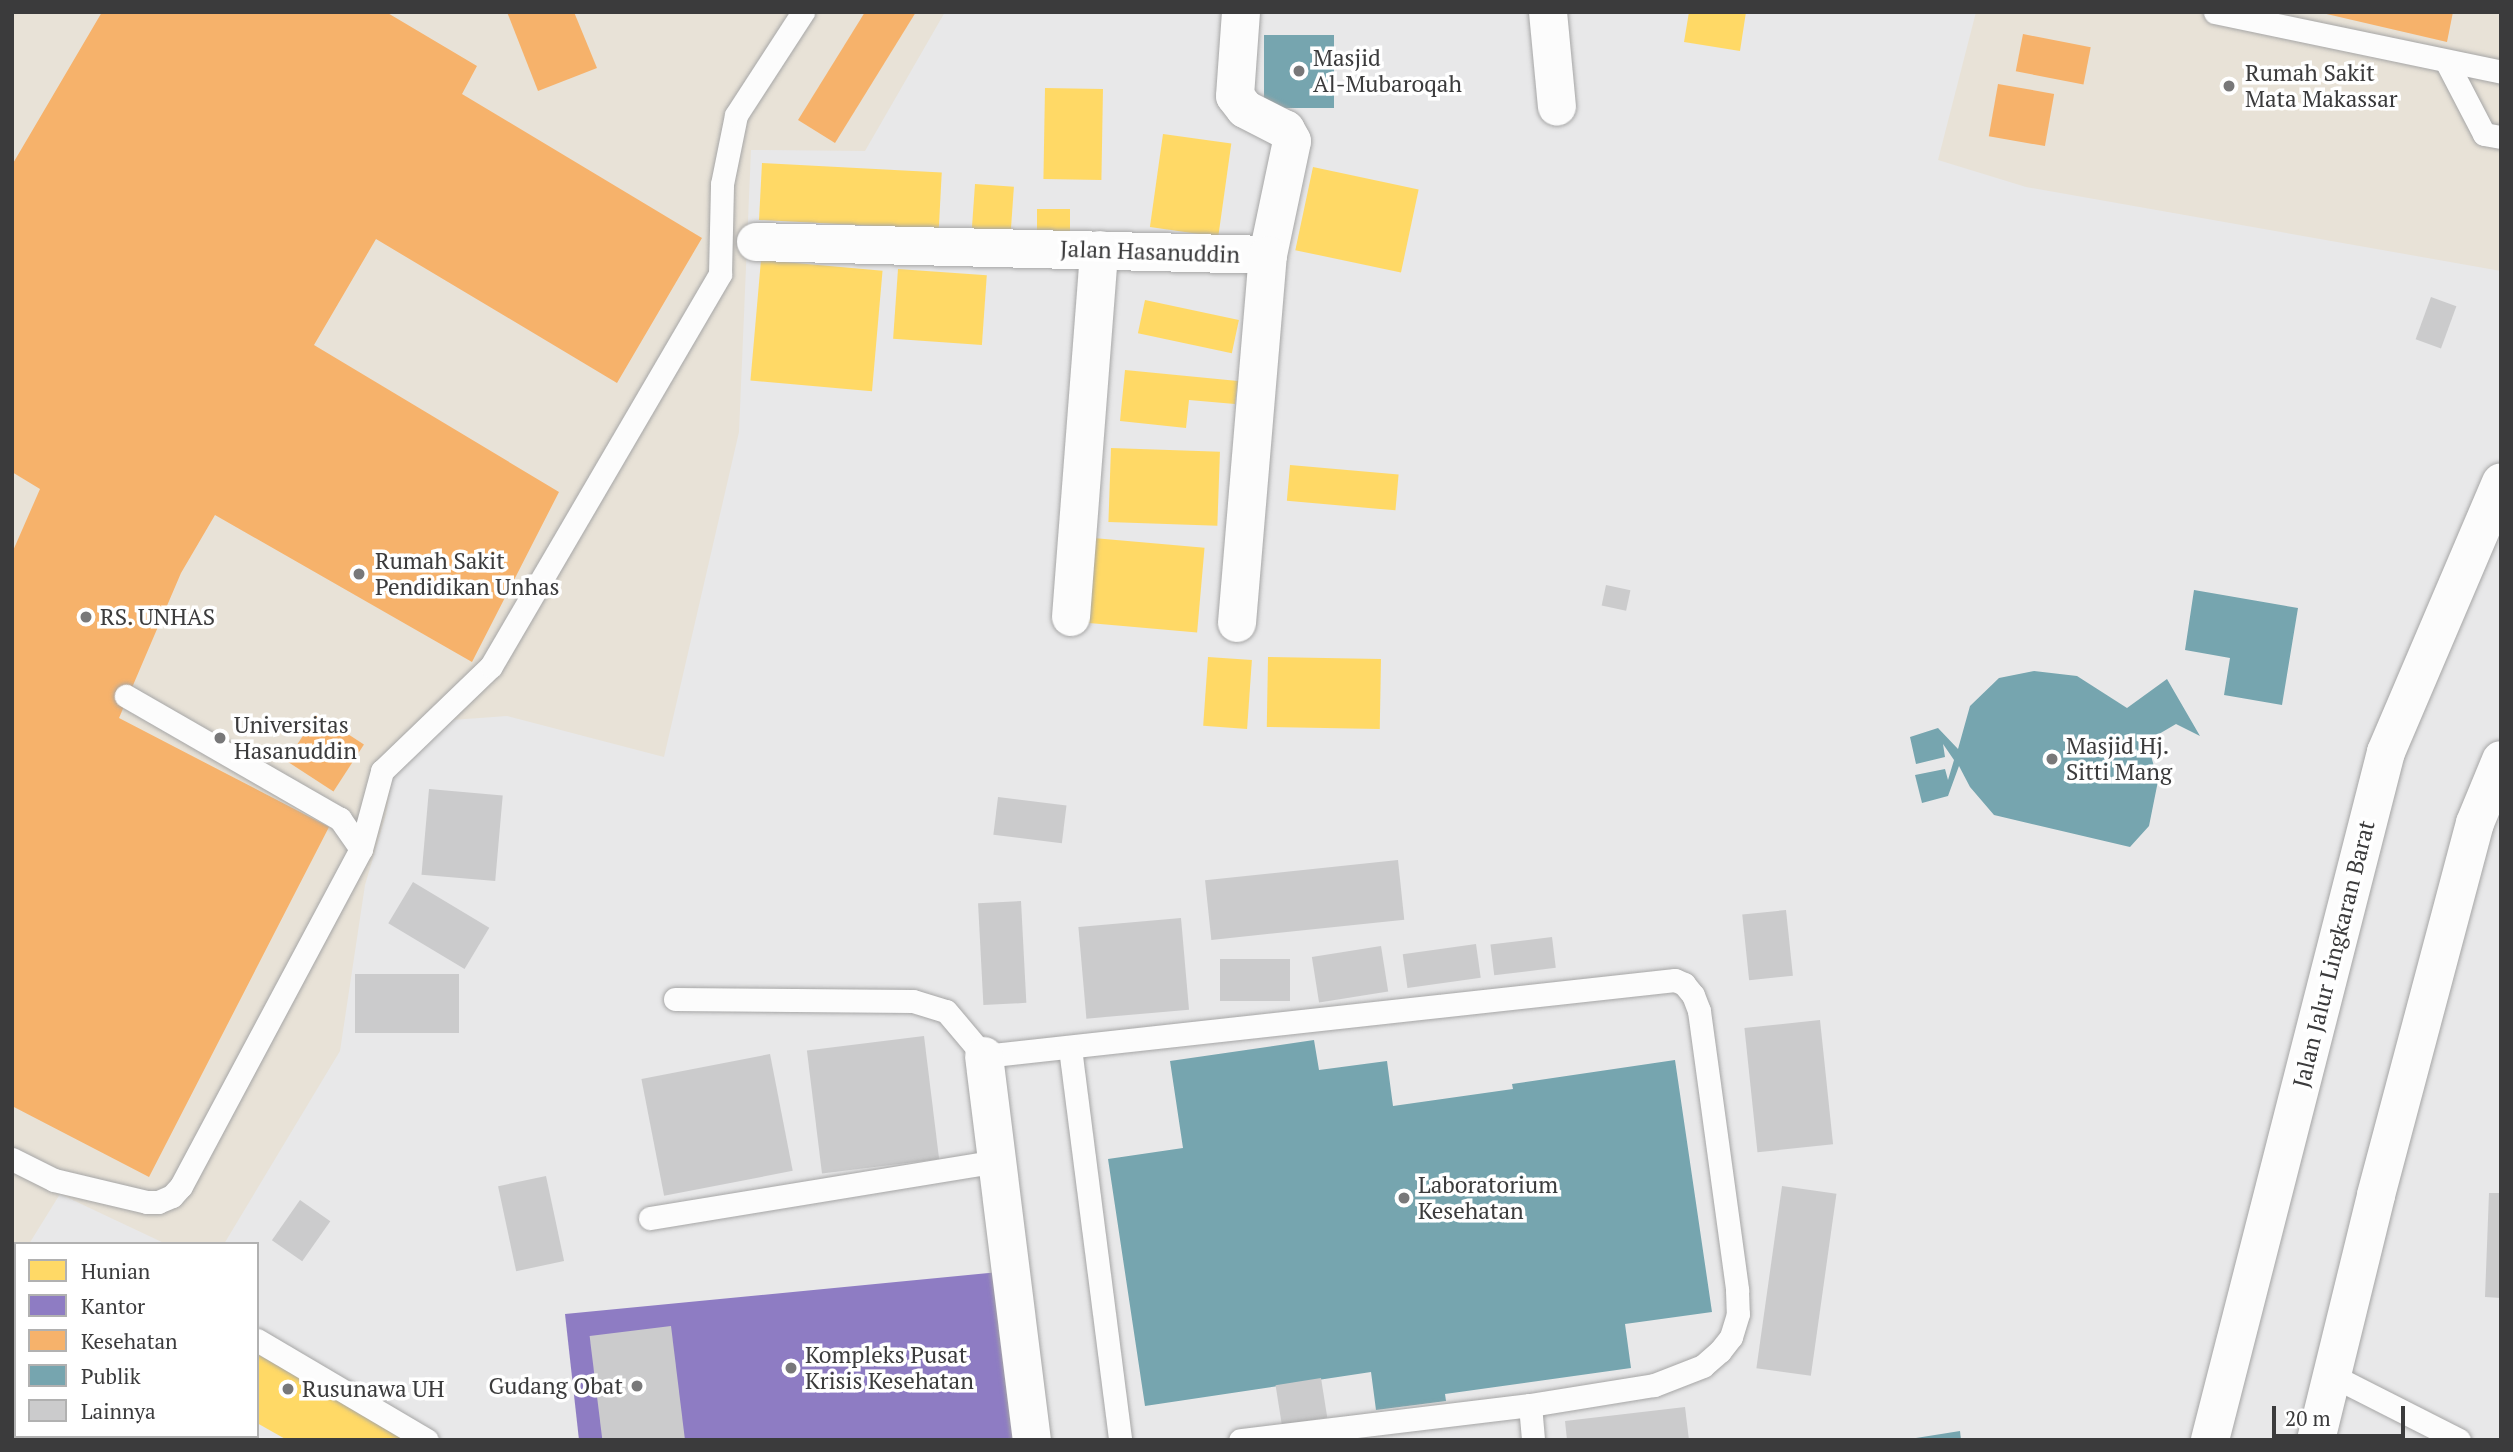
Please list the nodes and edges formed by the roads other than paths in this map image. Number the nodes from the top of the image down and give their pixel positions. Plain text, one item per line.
1 (803, 12) edge
2 (1241, 12) edge
3 (1548, 12) edge
4 (2215, 12) edge
5 (2446, 61) junction
6 (2501, 72) edge
7 (1557, 107) dead end
8 (2501, 137) edge
9 (756, 242) dead end
10 (1099, 250) junction
11 (1268, 255) junction
12 (2501, 482) edge
13 (1071, 617) dead end
14 (1237, 623) dead end
15 (126, 695) dead end
16 (2501, 760) edge
17 (361, 849) junction
18 (676, 999) dead end
19 (1070, 1048) junction
20 (984, 1056) junction
21 (12, 1159) edge
22 (999, 1161) junction
23 (650, 1218) dead end
24 (259, 1341) edge
25 (2333, 1376) junction
26 (1530, 1405) junction
27 (428, 1440) edge
28 (1032, 1440) edge
29 (1120, 1440) edge
30 (1240, 1440) edge
31 (1534, 1440) edge
32 (2210, 1440) edge
33 (2316, 1440) edge
34 (2459, 1440) edge

1 - 17 lane
2 - 11 street, Jalan Hasanuddin
3 - 7 street
4 - 5 lane
5 - 6 lane
5 - 8 lane
9 - 10 street, Jalan Hasanuddin
10 - 11 street, Jalan Hasanuddin
10 - 13 street
11 - 14 street
12 - 32 street, Jalan Jalur Lingkaran Barat
15 - 17 lane
16 - 25 street
17 - 21 lane
18 - 20 lane
19 - 20 lane
19 - 26 lane
19 - 29 lane
20 - 22 street
22 - 23 lane
22 - 28 street
24 - 27 lane
25 - 33 street
25 - 34 lane
26 - 30 lane
26 - 31 lane

